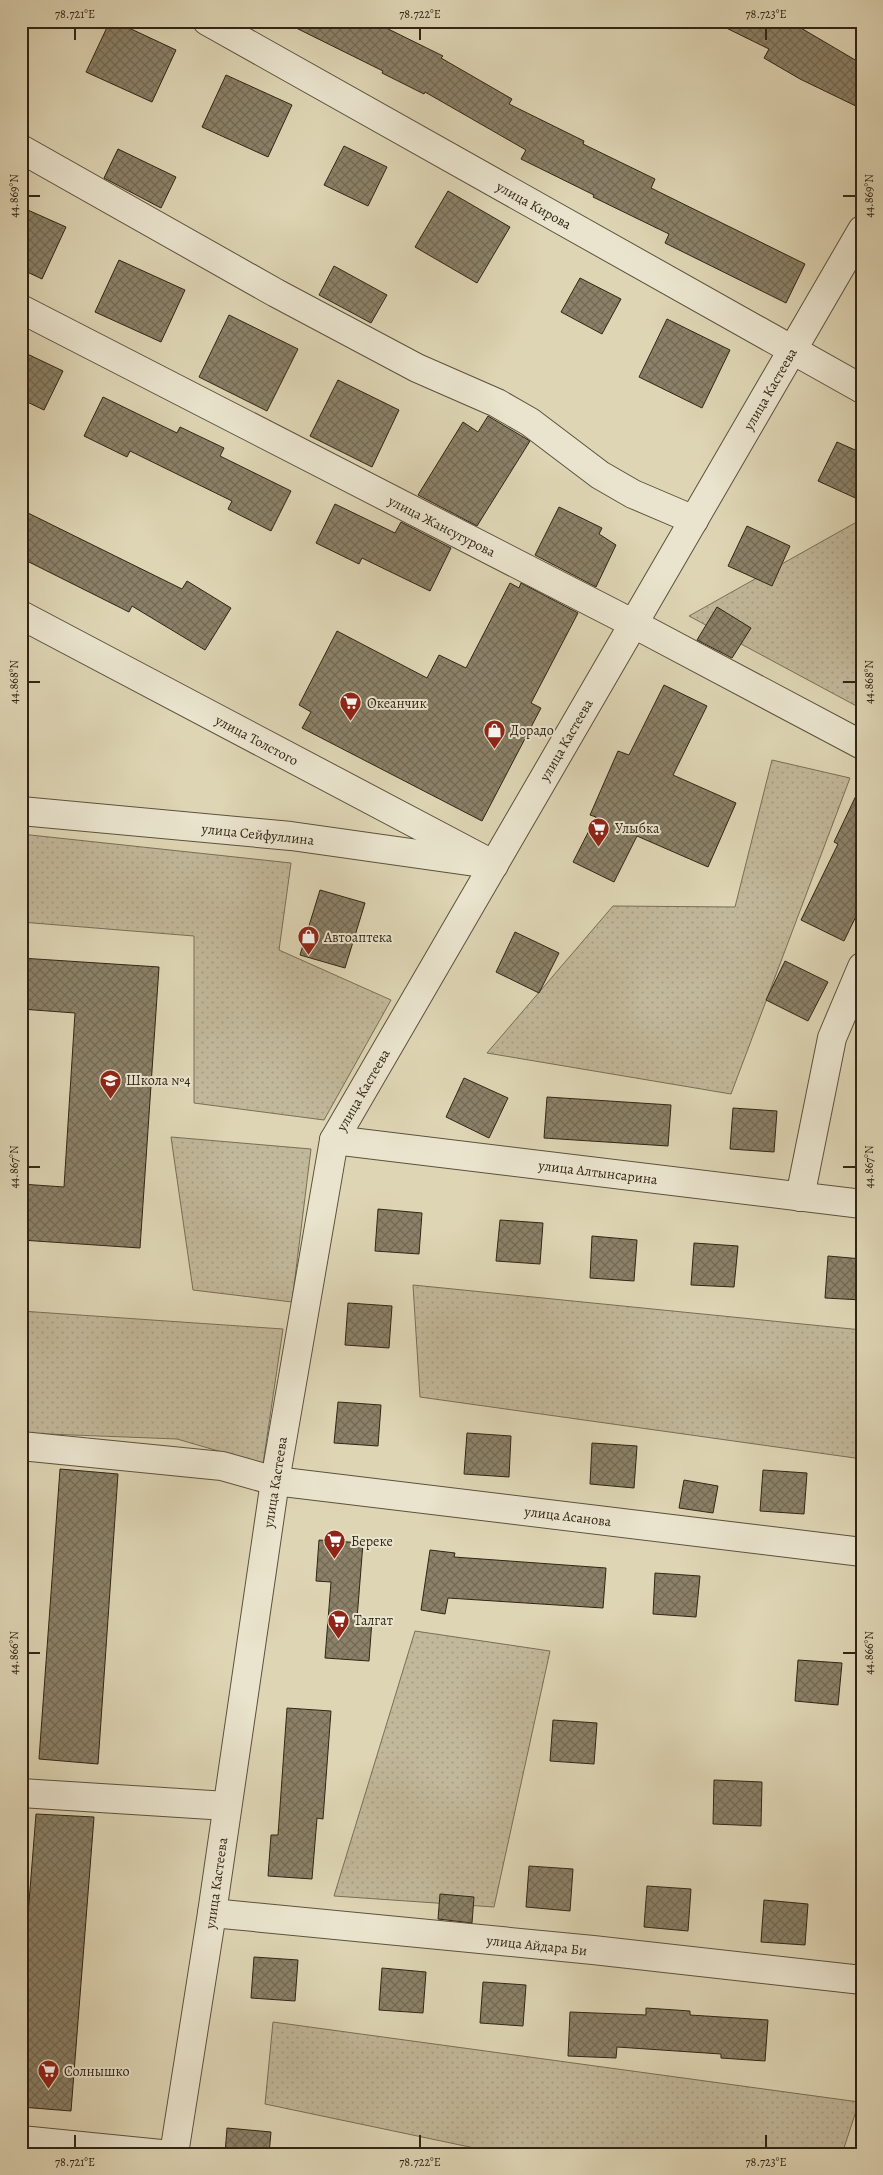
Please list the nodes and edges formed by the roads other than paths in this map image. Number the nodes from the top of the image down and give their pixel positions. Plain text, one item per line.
1 (207, 21) edge
2 (21, 149) edge
3 (862, 230) edge
4 (21, 309) edge
5 (792, 350) junction
6 (862, 389) edge
7 (694, 520) junction
8 (21, 615) edge
9 (634, 624) junction
10 (862, 745) edge
11 (21, 811) edge
12 (494, 865) junction
13 (862, 967) edge
14 (334, 1140) junction
15 (800, 1197) junction
16 (862, 1204) edge
17 (21, 1446) edge
18 (275, 1481) junction
19 (862, 1552) edge
20 (21, 1793) edge
21 (227, 1806) junction
22 (212, 1913) junction
23 (862, 1980) edge
24 (21, 2140) edge
25 (161, 2154) edge
26 (174, 2154) edge

1 - 5 street, улица Кирова
2 - 7 street
3 - 5 street, улица Кастеева
4 - 9 street, улица Жансугурова
5 - 6 street, улица Кирова
5 - 7 street, улица Кастеева
7 - 9 street, улица Кастеева
8 - 12 street, улица Толстого
9 - 10 street, улица Жансугурова
9 - 12 street, улица Кастеева
11 - 12 street, улица Сейфуллина
12 - 14 street, улица Кастеева
13 - 15 street
14 - 15 street, улица Алтынсарина
14 - 18 street, улица Кастеева
15 - 16 street, улица Алтынсарина
17 - 18 street, улица Асанова
18 - 19 street, улица Асанова
18 - 21 street, улица Кастеева
20 - 21 street
21 - 22 street, улица Кастеева
22 - 23 street, улица Айдара Би
22 - 26 street, улица Кастеева
24 - 25 street

